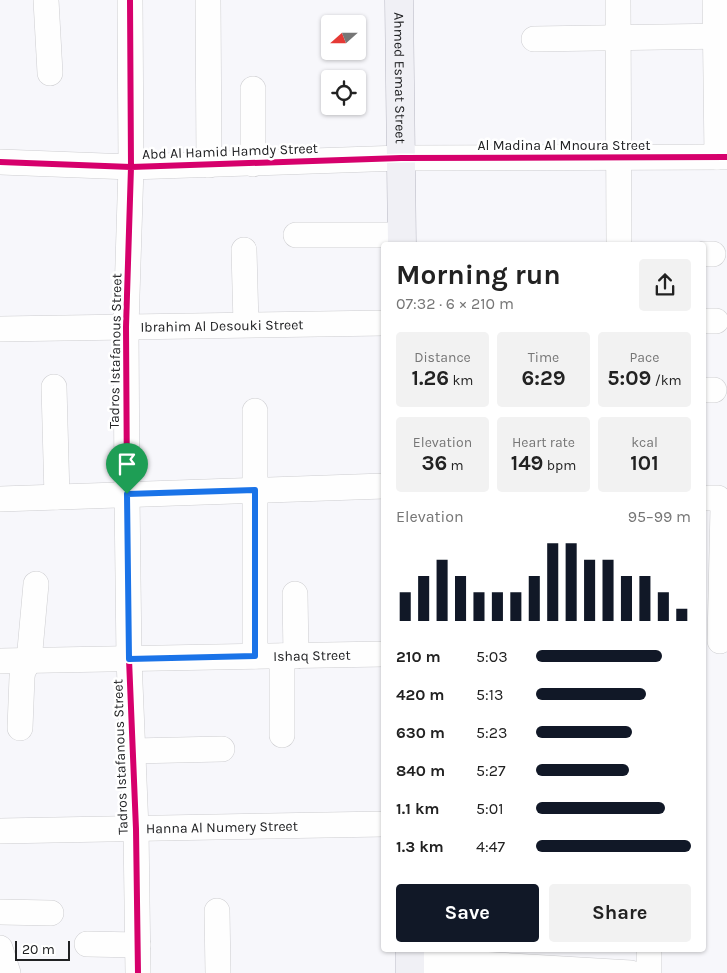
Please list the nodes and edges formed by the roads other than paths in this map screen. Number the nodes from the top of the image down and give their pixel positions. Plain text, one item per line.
1 (46, 0) edge
2 (130, 0) edge
3 (208, 0) edge
4 (399, 0) edge
5 (618, 0) edge
6 (715, 0) edge
7 (721, 36) edge
8 (617, 38) junction
9 (534, 39) dead end
10 (50, 74) dead end
11 (253, 89) dead end
12 (618, 157) junction
13 (722, 157) edge
14 (401, 158) junction
15 (0, 162) edge
16 (253, 164) junction
17 (209, 165) junction
18 (131, 167) junction
19 (296, 235) dead end
20 (402, 240) edge
21 (619, 242) edge
22 (244, 250) dead end
23 (381, 323) edge
24 (246, 324) junction
25 (126, 327) junction
26 (0, 329) edge
27 (54, 387) dead end
28 (255, 411) dead end
29 (381, 486) edge
30 (255, 490) junction
31 (127, 494) junction
32 (57, 497) junction
33 (0, 499) edge
34 (713, 499) edge
35 (36, 584) dead end
36 (295, 594) dead end
37 (717, 640) edge
38 (381, 654) edge
39 (255, 656) junction
40 (289, 656) junction
41 (129, 659) junction
42 (0, 661) edge
43 (29, 661) junction
44 (20, 728) dead end
45 (282, 735) dead end
46 (222, 749) dead end
47 (133, 751) junction
48 (381, 824) edge
49 (136, 829) junction
50 (0, 831) edge
51 (217, 911) dead end
52 (0, 912) edge
53 (51, 913) dead end
54 (87, 944) dead end
55 (138, 945) junction
56 (0, 948) edge
57 (649, 952) edge
58 (539, 959) edge
59 (410, 961) edge
60 (8, 973) edge
61 (138, 973) edge
62 (218, 973) edge
63 (630, 973) edge
64 (649, 973) edge

1 - 10 street
2 - 18 street, Tadros Istafanous Street
3 - 17 street
4 - 14 main road, Ahmed Esmat Street
5 - 8 street
6 - 7 street
7 - 8 street
7 - 13 street
8 - 9 street
8 - 12 street
11 - 16 street
12 - 13 street, Al Madina Al Mnoura Street
12 - 14 street, Al Madina Al Mnoura Street
12 - 21 street
14 - 16 street, Abd Al Hamid Hamdy Street
14 - 20 main road, Ahmed Esmat Street
15 - 18 street, Abd Al Hamid Hamdy Street
16 - 17 street, Abd Al Hamid Hamdy Street
17 - 18 street, Abd Al Hamid Hamdy Street
18 - 25 street, Tadros Istafanous Street
19 - 20 street
22 - 24 street
23 - 24 street, Ibrahim Al Desouki Street
24 - 25 street, Ibrahim Al Desouki Street
25 - 26 street, Ibrahim Al Desouki Street
25 - 31 street, Tadros Istafanous Street
27 - 32 street
28 - 30 street
29 - 30 street
30 - 31 street
30 - 39 street
31 - 32 street
31 - 41 street, Tadros Istafanous Street
32 - 33 street
34 - 37 street
35 - 43 street
36 - 40 street
38 - 40 street, Ishaq Street
39 - 40 street, Ishaq Street
39 - 41 street, Ishaq Street
40 - 45 street
41 - 43 street, Ishaq Street
41 - 47 street, Tadros Istafanous Street
42 - 43 street, Ishaq Street
43 - 44 street
46 - 47 street
47 - 49 street, Tadros Istafanous Street
48 - 49 street, Hanna Al Numery Street
49 - 50 street, Hanna Al Numery Street
49 - 55 street, Tadros Istafanous Street
51 - 62 street
52 - 53 street
54 - 55 street
55 - 61 street, Tadros Istafanous Street
56 - 60 street
57 - 64 street
58 - 59 street
58 - 63 street

